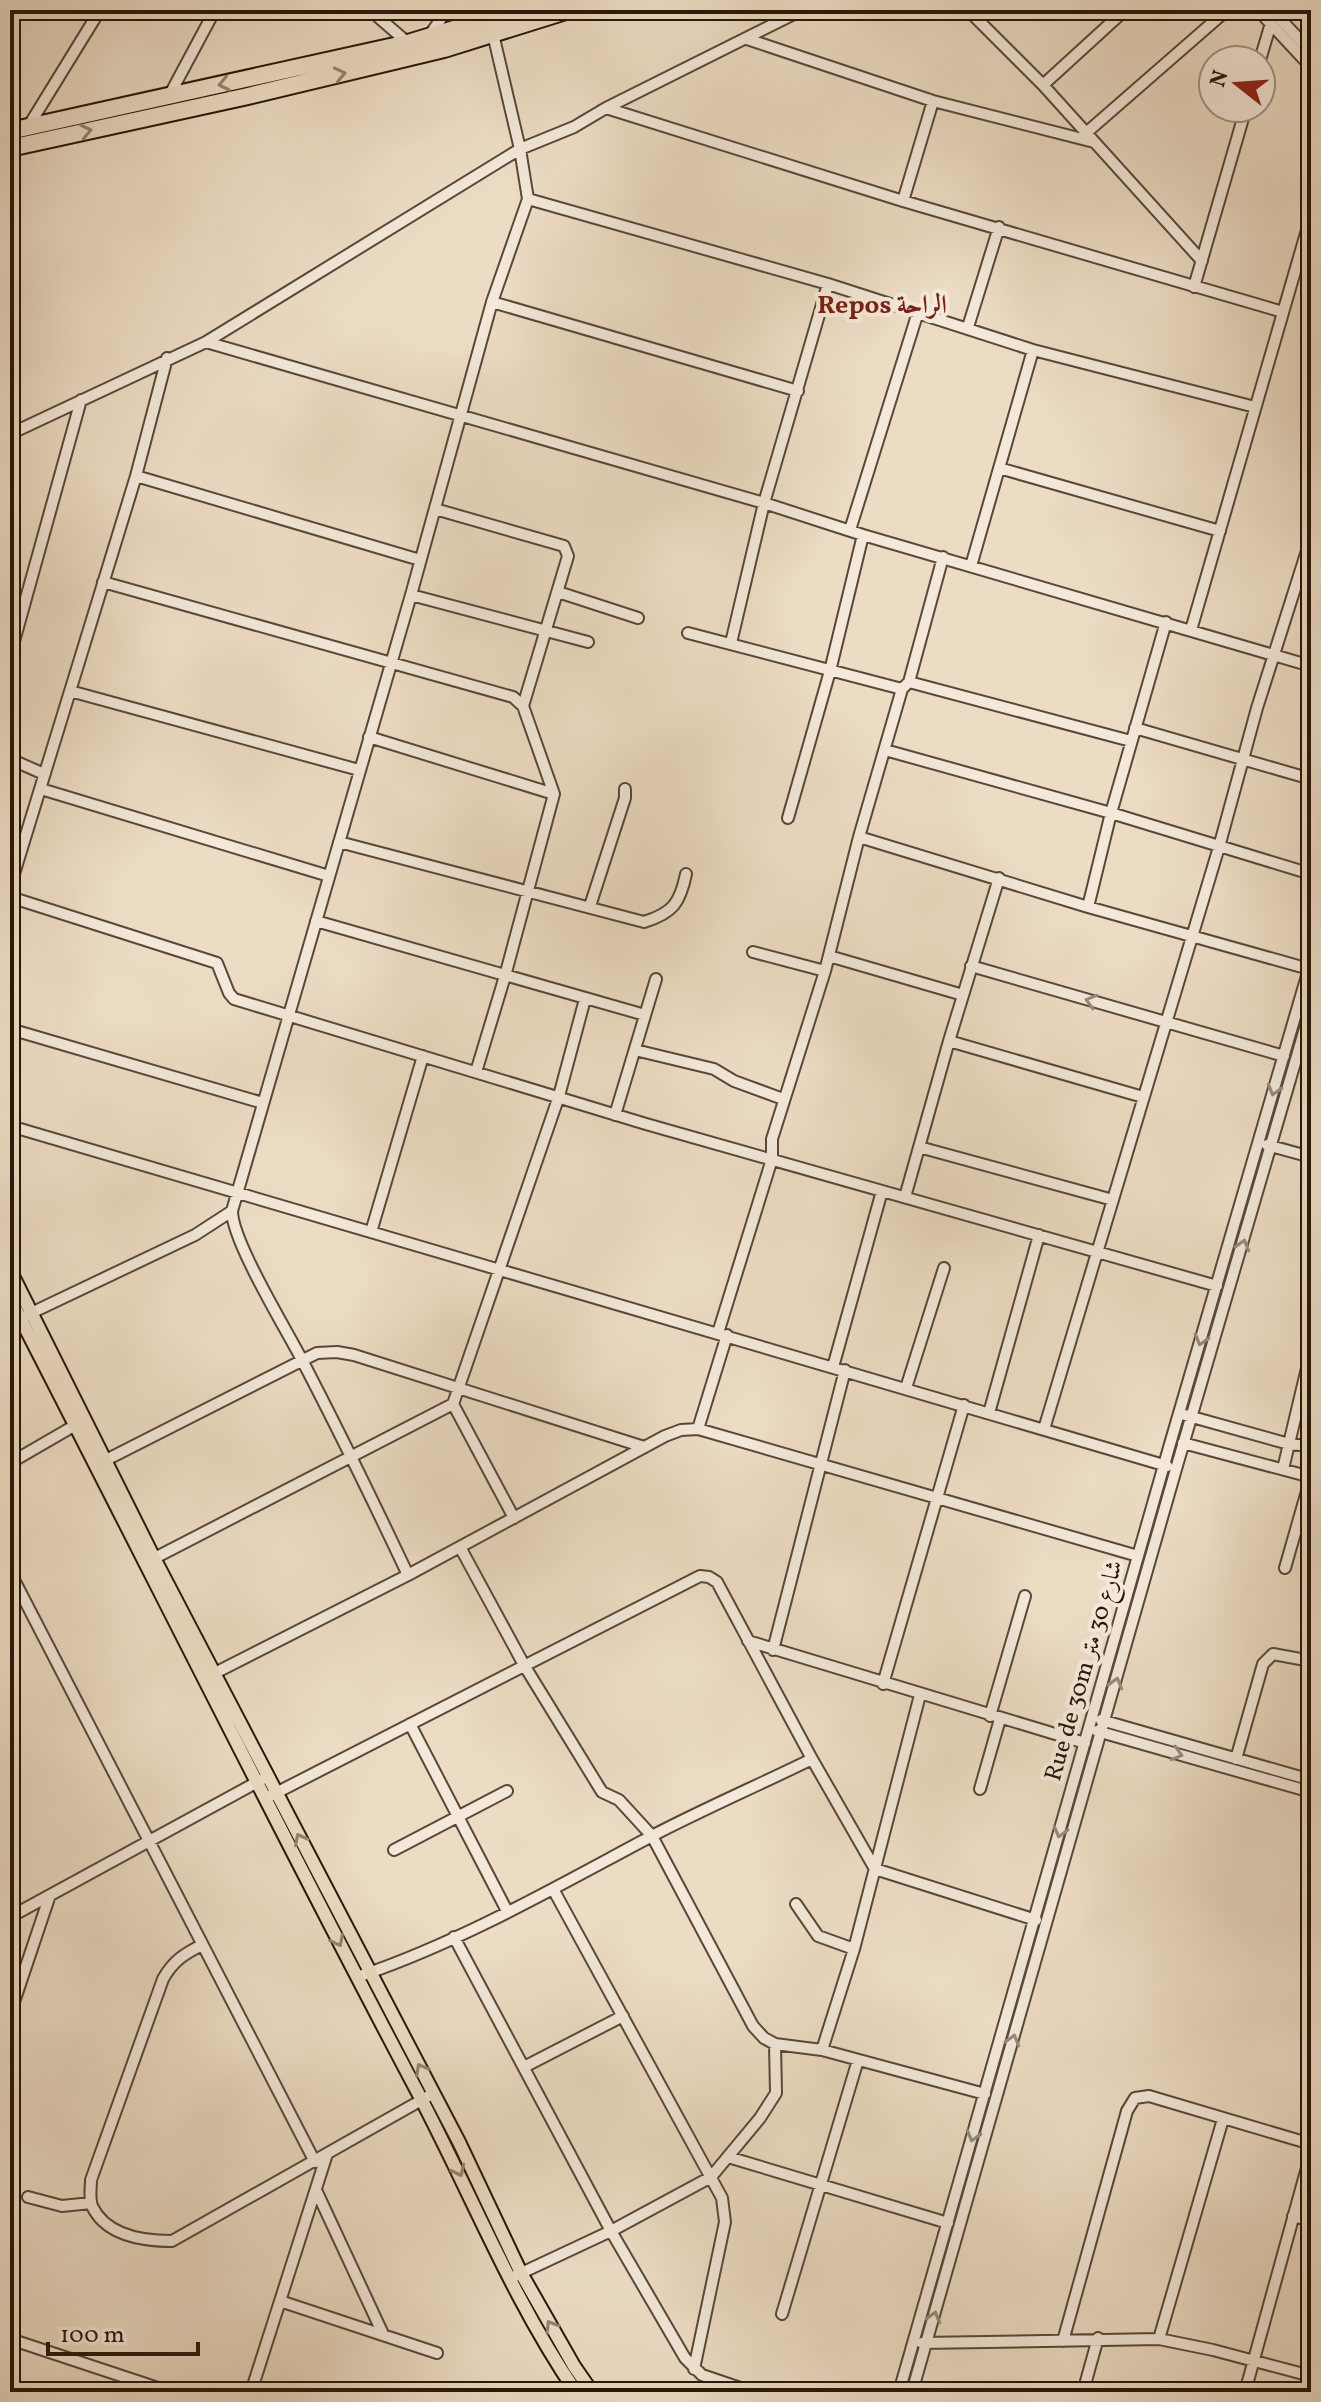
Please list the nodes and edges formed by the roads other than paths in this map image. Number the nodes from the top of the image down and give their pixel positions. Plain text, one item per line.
1 (100, 10) edge
2 (215, 10) edge
3 (370, 10) edge
4 (447, 10) edge
5 (517, 10) edge
6 (569, 10) edge
7 (802, 10) edge
8 (968, 10) edge
9 (1125, 10) edge
10 (1227, 10) edge
11 (1258, 10) edge
12 (1272, 10) edge
13 (1271, 23) junction
14 (493, 34) junction
15 (429, 36) junction
16 (747, 39) junction
17 (408, 43) junction
18 (1265, 44) edge
19 (1311, 52) edge
20 (1311, 67) edge
21 (1043, 85) junction
22 (169, 96) junction
23 (933, 101) junction
24 (606, 108) junction
25 (1241, 124) edge
26 (28, 127) junction
27 (10, 131) edge
28 (1090, 138) junction
29 (10, 148) edge
30 (520, 149) junction
31 (528, 199) junction
32 (903, 201) junction
33 (1311, 216) edge
34 (999, 227) junction
35 (1202, 261) junction
36 (828, 284) junction
37 (1194, 287) junction
38 (492, 302) junction
39 (918, 312) junction
40 (1283, 312) junction
41 (968, 327) junction
42 (206, 342) junction
43 (1033, 350) junction
44 (167, 358) junction
45 (798, 391) junction
46 (81, 400) junction
47 (1255, 407) junction
48 (460, 417) junction
49 (10, 434) edge
50 (999, 468) junction
51 (136, 476) junction
52 (764, 503) junction
53 (435, 509) junction
54 (850, 530) junction
55 (1220, 531) junction
56 (863, 535) junction
57 (1311, 538) edge
58 (943, 557) junction
59 (420, 560) junction
60 (971, 566) junction
61 (103, 582) junction
62 (558, 592) junction
63 (411, 595) junction
64 (638, 618) dead end
65 (1166, 622) junction
66 (1191, 630) junction
67 (547, 632) junction
68 (688, 633) dead end
69 (588, 642) dead end
70 (731, 643) junction
71 (1274, 655) junction
72 (10, 656) edge
73 (390, 662) junction
74 (1311, 666) edge
75 (830, 671) junction
76 (905, 686) junction
77 (70, 691) junction
78 (523, 706) junction
79 (1135, 728) junction
80 (369, 737) junction
81 (1131, 741) junction
82 (885, 750) junction
83 (10, 759) edge
84 (1243, 760) junction
85 (359, 770) junction
86 (44, 774) junction
87 (1311, 779) edge
88 (41, 789) junction
89 (625, 789) dead end
90 (554, 794) junction
91 (1111, 813) junction
92 (788, 818) dead end
93 (859, 837) junction
94 (339, 842) junction
95 (1219, 847) junction
96 (686, 874) dead end
97 (1311, 874) edge
98 (329, 876) junction
99 (999, 878) junction
100 (10, 887) edge
101 (528, 891) junction
102 (10, 897) edge
103 (590, 906) junction
104 (1088, 907) junction
105 (316, 921) junction
106 (1191, 935) junction
107 (753, 952) dead end
108 (829, 956) junction
109 (971, 966) junction
110 (1310, 966) edge
111 (825, 971) junction
112 (505, 976) junction
113 (656, 979) dead end
114 (963, 995) junction
115 (585, 999) junction
116 (1311, 1008) edge
117 (645, 1015) junction
118 (290, 1016) junction
119 (1166, 1023) junction
120 (10, 1029) edge
121 (949, 1041) junction
122 (635, 1050) junction
123 (423, 1056) junction
124 (1284, 1056) junction
125 (476, 1072) junction
126 (559, 1096) junction
127 (1143, 1097) junction
128 (783, 1099) junction
129 (263, 1103) junction
130 (615, 1115) junction
131 (10, 1126) edge
132 (1258, 1142) junction
133 (1272, 1146) junction
134 (919, 1147) junction
135 (1311, 1157) edge
136 (772, 1159) junction
137 (882, 1191) junction
138 (238, 1193) junction
139 (905, 1197) junction
140 (1113, 1200) junction
141 (232, 1211) junction
142 (371, 1232) junction
143 (1039, 1235) junction
144 (1098, 1252) junction
145 (944, 1268) dead end
146 (499, 1269) junction
147 (10, 1270) edge
148 (1217, 1286) junction
149 (10, 1298) edge
150 (26, 1315) junction
151 (722, 1334) junction
152 (1311, 1351) edge
153 (302, 1360) junction
154 (833, 1367) junction
155 (845, 1370) junction
156 (459, 1387) junction
157 (906, 1388) junction
158 (453, 1404) junction
159 (964, 1405) junction
160 (989, 1413) junction
161 (1179, 1413) junction
162 (1191, 1417) junction
163 (80, 1422) junction
164 (698, 1429) junction
165 (1044, 1429) junction
166 (1183, 1443) junction
167 (1289, 1444) junction
168 (1311, 1446) edge
169 (644, 1447) junction
170 (352, 1457) junction
171 (104, 1461) junction
172 (10, 1463) edge
173 (820, 1464) junction
174 (1164, 1465) junction
175 (1176, 1469) junction
176 (1283, 1469) junction
177 (1311, 1477) edge
178 (938, 1499) junction
179 (514, 1518) junction
180 (460, 1547) junction
181 (1138, 1556) junction
182 (150, 1560) junction
183 (1285, 1568) dead end
184 (10, 1572) edge
185 (408, 1575) junction
186 (1025, 1596) dead end
187 (748, 1641) junction
188 (773, 1650) junction
189 (1311, 1661) edge
190 (524, 1665) junction
191 (209, 1676) junction
192 (883, 1684) junction
193 (920, 1695) junction
194 (995, 1717) junction
195 (1091, 1723) junction
196 (410, 1724) junction
197 (1104, 1727) junction
198 (1085, 1743) junction
199 (812, 1759) junction
200 (1236, 1759) junction
201 (262, 1780) junction
202 (1311, 1780) edge
203 (980, 1789) dead end
204 (507, 1791) dead end
205 (1311, 1792) edge
206 (271, 1795) junction
207 (456, 1818) junction
208 (652, 1836) junction
209 (149, 1841) junction
210 (394, 1850) dead end
211 (875, 1869) junction
212 (553, 1889) junction
213 (50, 1895) junction
214 (796, 1904) dead end
215 (507, 1911) junction
216 (10, 1917) edge
217 (1036, 1920) junction
218 (454, 1937) junction
219 (202, 1945) junction
220 (854, 1949) junction
221 (363, 1975) junction
222 (10, 2014) edge
223 (623, 2016) junction
224 (775, 2044) junction
225 (822, 2050) junction
226 (858, 2060) junction
227 (524, 2067) junction
228 (985, 2094) junction
229 (428, 2096) junction
230 (1223, 2119) junction
231 (1311, 2144) edge
232 (1311, 2153) edge
233 (327, 2154) junction
234 (728, 2157) junction
235 (315, 2162) junction
236 (711, 2177) junction
237 (820, 2183) junction
238 (316, 2190) junction
239 (28, 2197) dead end
240 (91, 2203) junction
241 (1293, 2216) junction
242 (1311, 2221) edge
243 (948, 2223) junction
244 (611, 2231) junction
245 (516, 2275) junction
246 (280, 2301) junction
247 (782, 2314) dead end
248 (383, 2334) junction
249 (1098, 2338) junction
250 (10, 2339) edge
251 (1159, 2339) junction
252 (1063, 2341) junction
253 (914, 2342) junction
254 (926, 2344) junction
255 (437, 2353) dead end
256 (1253, 2360) junction
257 (694, 2369) junction
258 (1311, 2376) edge
259 (170, 2392) edge
260 (251, 2392) edge
261 (576, 2392) edge
262 (592, 2392) edge
263 (752, 2392) edge
264 (899, 2392) edge
265 (912, 2392) edge
266 (1083, 2392) edge
267 (1245, 2392) edge

1 - 26 street
2 - 22 street
3 - 17 street
4 - 15 street
5 - 15 highway
6 - 14 highway
7 - 16 street
8 - 21 street
9 - 21 street
10 - 28 street
11 - 13 street
12 - 19 street
13 - 18 street
13 - 20 street
29 -> 14 highway
14 - 30 street
15 - 17 highway
16 - 23 street
16 - 24 street
17 -> 22 highway
21 - 28 street
22 - 26 highway
23 - 28 street
23 - 32 street
24 - 30 street
24 - 32 street
25 - 35 street
26 - 27 highway
28 - 35 street
30 - 31 street
30 - 42 street
31 - 36 street
31 - 38 street
32 - 34 street
33 - 40 street
34 - 37 street
34 - 41 street
35 - 37 street
36 - 39 street
36 - 45 street
37 - 40 street
38 - 45 street
38 - 48 street
39 - 41 street
39 - 54 street
40 - 47 street
41 - 43 street
42 - 44 street
42 - 48 street
43 - 47 street
43 - 50 street
43 - 60 street
44 - 46 street
44 - 51 street
45 - 52 street
46 - 49 street
46 - 72 street
47 - 55 street
48 - 52 street
48 - 53 street
50 - 55 street
50 - 60 street
51 - 59 street
51 - 61 street
52 - 54 street
52 - 70 street
53 - 59 street
53 - 62 street
54 - 56 street
55 - 66 street
56 - 58 street
56 - 75 street
57 - 71 street
58 - 60 street
58 - 76 street
59 - 63 street
60 - 65 street
61 - 73 street
61 - 77 street
62 - 64 street
62 - 67 street
63 - 67 street
63 - 73 street
65 - 66 street
65 - 79 street
66 - 71 street
67 - 69 street
67 - 78 street
68 - 70 street
70 - 75 street
71 - 74 street
71 - 84 street
73 - 78 street
73 - 80 street
75 - 76 street
75 - 92 street
76 - 81 street
76 - 82 street
77 - 85 street
77 - 86 street
78 - 90 street
79 - 81 street
79 - 84 street
80 - 85 street
80 - 90 street
81 - 91 street
82 - 91 street
82 - 93 street
83 - 86 street
84 - 87 street
84 - 95 street
85 - 94 street
86 - 88 street
88 - 98 street
88 - 100 street
89 - 103 street
90 - 101 street
91 - 95 street
91 - 104 street
93 - 99 street
93 - 108 street
94 - 98 street
94 - 101 street
95 - 97 street
95 - 106 street
96 - 103 street
98 - 105 street
99 - 104 street
99 - 109 street
101 - 103 street
101 - 112 street
102 - 118 street
104 - 106 street
105 - 112 street
105 - 118 street
106 - 110 street
106 - 119 street
107 - 111 street
108 - 111 street
108 - 114 street
109 - 114 street
119 -> 109 street
110 - 124 street, Rue de 30m شارع 30 متر
111 - 128 street
112 - 115 street
112 - 125 street
113 - 117 street
114 - 121 street
115 - 117 street
115 - 126 street
116 - 133 street, Rue de 30m شارع 30 متر
117 - 122 street
118 - 123 street
118 - 129 street
119 - 124 street
119 - 127 street
120 - 129 street
121 - 127 street
121 - 134 street
122 - 128 street
122 - 130 street
123 - 125 street
123 - 142 street
124 -> 132 street, Rue de 30m شارع 30 متر
125 - 126 street
126 - 130 street
126 - 146 street
127 - 140 street
128 - 136 street
129 - 138 street
130 - 136 street
131 - 138 street
132 - 133 street
132 - 148 street, Rue de 30m شارع 30 متر
133 - 135 street
162 -> 133 street, Rue de 30m شارع 30 متر
134 - 139 street
134 - 140 street
136 - 137 street
136 - 151 street
137 - 139 street
137 - 154 street
138 - 141 street
138 - 142 street
139 - 143 street
140 - 144 street
141 - 150 street
141 - 153 street
142 - 146 street
143 - 144 street
143 - 160 street
144 - 148 street
144 - 165 street
145 - 157 street
146 - 151 street
146 - 156 street
147 - 150 main road
148 -> 161 street, Rue de 30m شارع 30 متر
149 - 150 main road
150 - 163 main road
151 - 154 street
151 - 164 street
152 - 167 street
153 - 156 street
153 - 170 street
153 - 171 street
154 - 155 street
155 - 157 street
155 - 173 street
156 - 158 street
156 - 169 street
157 - 159 street
158 - 170 street
158 - 179 street
159 - 160 street
159 - 178 street
160 - 165 street
161 - 162 street
161 - 174 street, Rue de 30m شارع 30 متر
162 - 166 street, Rue de 30m شارع 30 متر
162 - 167 street
163 - 171 main road
163 - 172 street
163 - 182 main road
164 - 169 street
164 - 173 street
165 - 174 street
166 - 175 street, Rue de 30m شارع 30 متر
166 - 176 street
167 - 168 street
167 - 176 street
169 - 179 street
170 - 182 street
170 - 185 street
171 - 182 main road
173 - 178 street
173 - 188 street
174 - 175 street
174 - 181 street, Rue de 30m شارع 30 متر
197 -> 175 street, Rue de 30m شارع 30 متر
176 - 177 street
177 - 183 street
178 - 181 street
178 - 192 street
179 - 180 street
180 - 185 street
180 - 190 street
181 - 195 street, Rue de 30m شارع 30 متر
182 - 191 main road
184 - 209 street
185 - 191 street
186 - 194 street
187 - 188 street
187 - 190 street
187 - 199 street
188 - 192 street
189 - 200 street
190 - 196 street
190 - 208 street
191 - 201 main road
192 - 193 street
193 - 194 street
193 - 211 street
194 - 198 street
194 - 203 street
195 - 197 street
195 - 198 street, Rue de 30m شارع 30 متر
196 - 206 street
196 - 207 street
197 - 200 street
197 -> 205 street
254 -> 197 street, Rue de 30m شارع 30 متر
198 -> 217 street, Rue de 30m شارع 30 متر
199 - 208 street
199 - 211 street
200 - 202 street
201 - 206 main road
201 - 209 street
204 - 207 street
206 - 221 main road
207 - 210 street
207 - 215 street
208 - 212 street
208 - 224 street
209 - 213 street
209 - 219 street
211 - 217 street
211 - 220 street
212 - 215 street
212 - 223 street
213 - 216 street
213 - 222 street
214 - 220 street
215 - 218 street
217 - 228 street, Rue de 30m شارع 30 متر
218 - 221 street
218 - 227 street
219 - 235 street
219 - 240 street
220 - 225 street
221 - 229 main road
223 - 227 street
223 - 236 street
224 - 225 street
224 - 234 street
225 - 226 street
226 - 228 street
226 - 237 street
227 - 244 street
228 -> 243 street, Rue de 30m شارع 30 متر
229 - 233 street
229 - 245 main road
230 - 231 street
230 - 251 street
230 - 252 street
232 - 241 street
233 - 235 street
233 - 238 street
234 - 236 street
234 - 237 street
235 - 240 street
236 - 244 street
236 - 257 street
237 - 243 street
237 - 247 street
238 - 246 street
238 - 248 street
239 - 240 street
241 - 242 street
241 - 256 street
243 - 253 street, Rue de 30m شارع 30 متر
244 - 245 street
244 - 257 street
245 - 261 main road
262 -> 245 main road
246 - 248 street
246 - 260 street
248 - 255 street
249 - 251 street
249 - 252 street
249 - 266 street
250 - 259 street
251 - 256 street
252 - 254 street
253 - 254 street
253 - 264 street, Rue de 30m شارع 30 متر
254 - 265 street, Rue de 30m شارع 30 متر
256 - 258 street
256 - 267 street
257 - 263 street

